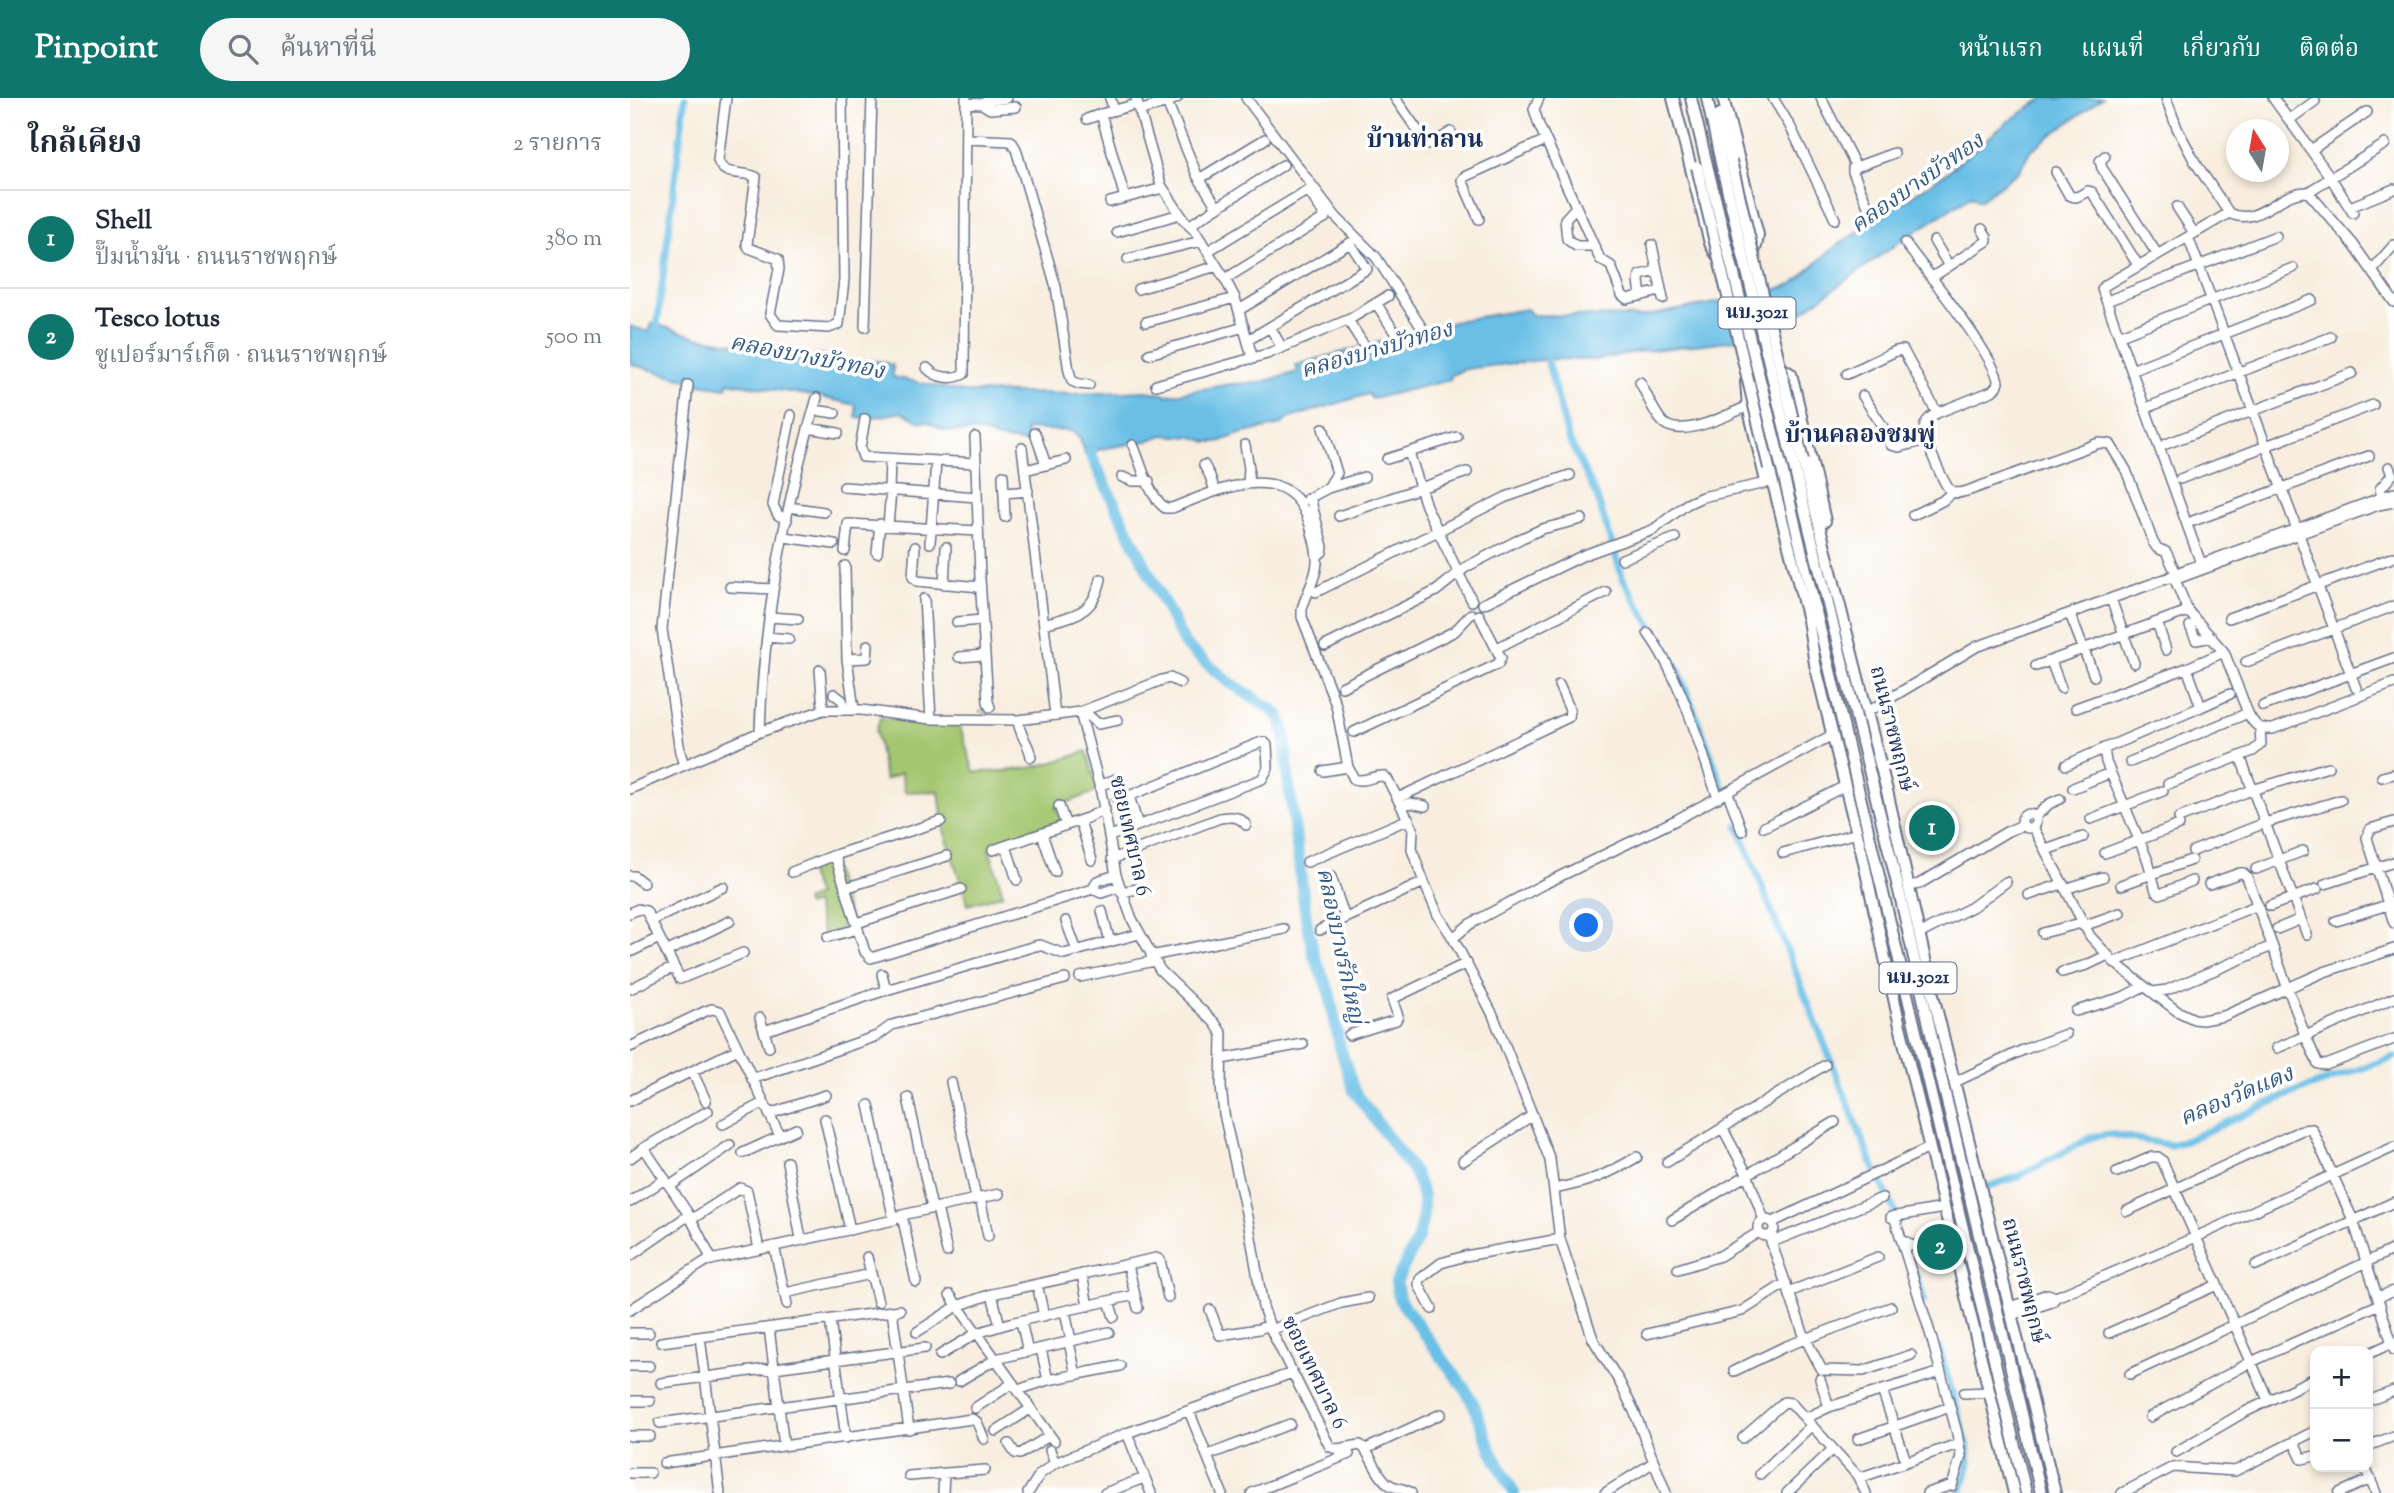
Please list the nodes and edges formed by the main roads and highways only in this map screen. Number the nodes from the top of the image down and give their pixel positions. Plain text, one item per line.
1 (1673, 98) edge
2 (1680, 98) edge
3 (1691, 98) edge
4 (1707, 98) edge
5 (1717, 98) edge
6 (1723, 98) edge
7 (1726, 162) junction
8 (1702, 166) junction
9 (1798, 462) junction
10 (1775, 466) junction
11 (1843, 617) junction
12 (1814, 655) junction
13 (1862, 854) junction
14 (1892, 864) junction
15 (1888, 913) junction
16 (1917, 919) junction
17 (1986, 1328) junction
18 (2002, 1329) junction
19 (2028, 1382) junction
20 (1991, 1396) junction
21 (2014, 1493) edge
22 (2026, 1493) edge
23 (2041, 1493) edge
24 (2055, 1493) edge

1 - 6 main road
2 - 8 main road, นบ.3021
3 - 8 main road, นบ.3021
4 - 7 main road, ถนนราชพฤกษ์ / นบ.3021
5 - 7 main road, ถนนราชพฤกษ์ / นบ.3021
7 - 9 main road, ถนนราชพฤกษ์ / นบ.3021, bridge
8 - 10 main road, นบ.3021, bridge
9 - 11 main road, ถนนราชพฤกษ์ / นบ.3021
9 - 14 main road, ถนนราชพฤกษ์ / นบ.3021
10 - 12 main road, นบ.3021
10 - 15 main road, นบ.3021
11 - 12 main road
11 - 16 main road, ถนนราชพฤกษ์ / นบ.3021
12 - 13 main road, นบ.3021
13 - 15 main road
13 - 20 main road, นบ.3021
14 - 16 main road
14 - 18 main road, ถนนราชพฤกษ์ / นบ.3021
15 - 17 main road, นบ.3021
16 - 19 main road, ถนนราชพฤกษ์ / นบ.3021
17 - 20 main road
17 - 22 main road, นบ.3021
18 - 19 main road
18 - 23 main road, ถนนราชพฤกษ์ / นบ.3021
19 - 24 main road, ถนนราชพฤกษ์ / นบ.3021
20 - 21 main road, นบ.3021

